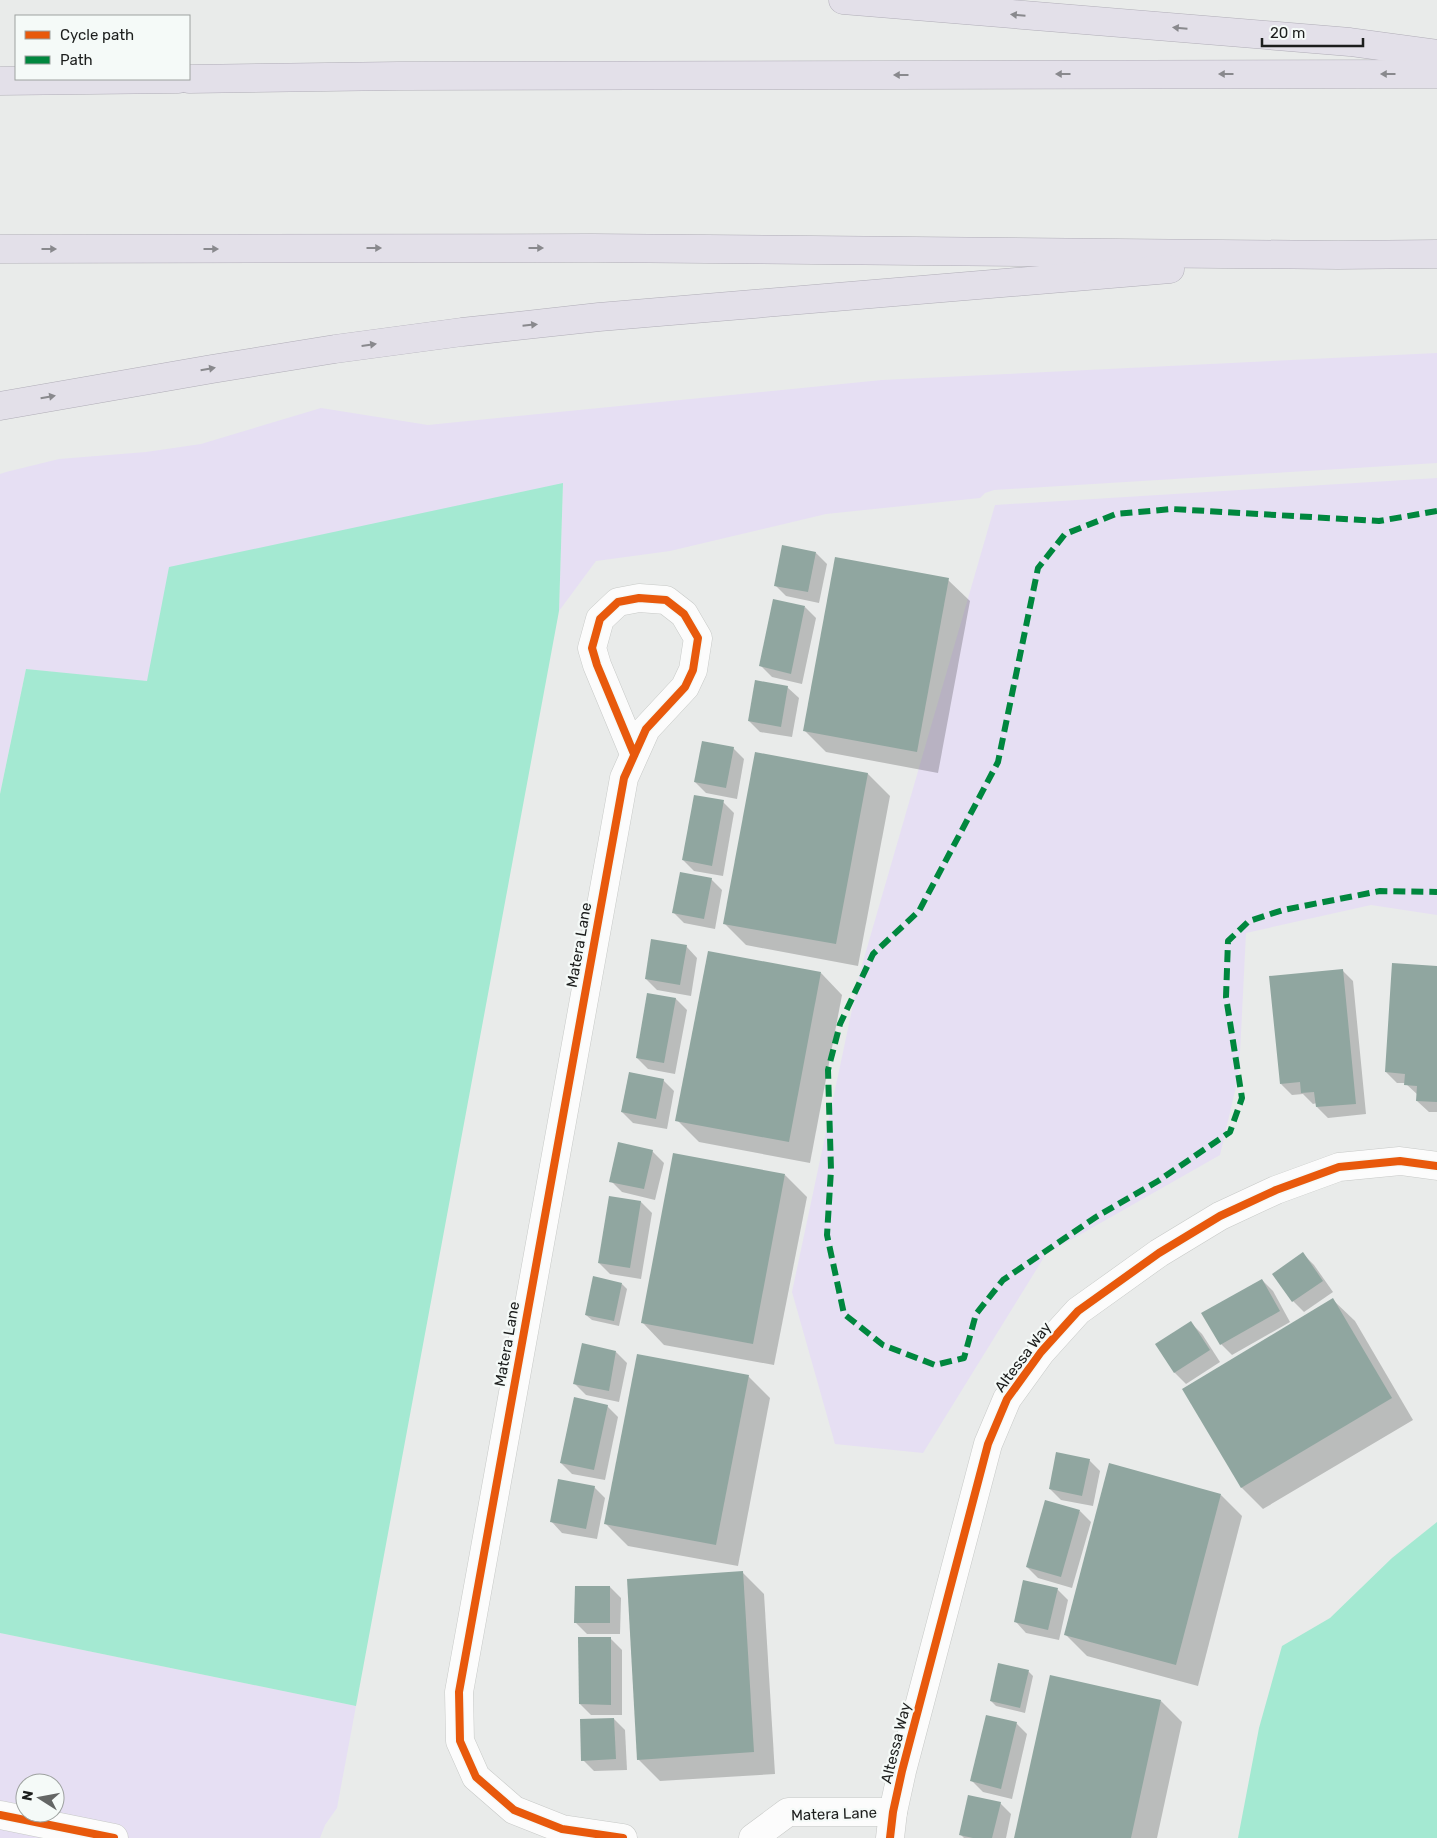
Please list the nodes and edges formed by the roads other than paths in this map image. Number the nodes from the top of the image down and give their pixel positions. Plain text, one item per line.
1 (843, 0) edge
2 (1437, 54) edge
3 (1437, 74) edge
4 (190, 79) edge
5 (89, 80) edge
6 (0, 81) edge
7 (0, 249) edge
8 (1437, 254) edge
9 (1338, 255) junction
10 (0, 406) edge
11 (634, 754) junction
12 (1437, 1166) edge
13 (0, 1815) edge
14 (891, 1825) edge
15 (114, 1838) edge
16 (623, 1838) edge
17 (753, 1838) edge

2 -> 1 highway
3 -> 4 highway
5 - 6 highway
7 -> 9 highway
8 - 9 highway
10 -> 9 highway
11 - 11 street, Matera Lane
11 - 16 street, Matera Lane
12 - 14 street, Altessa Way
13 - 15 street
14 - 17 street, Matera Lane

